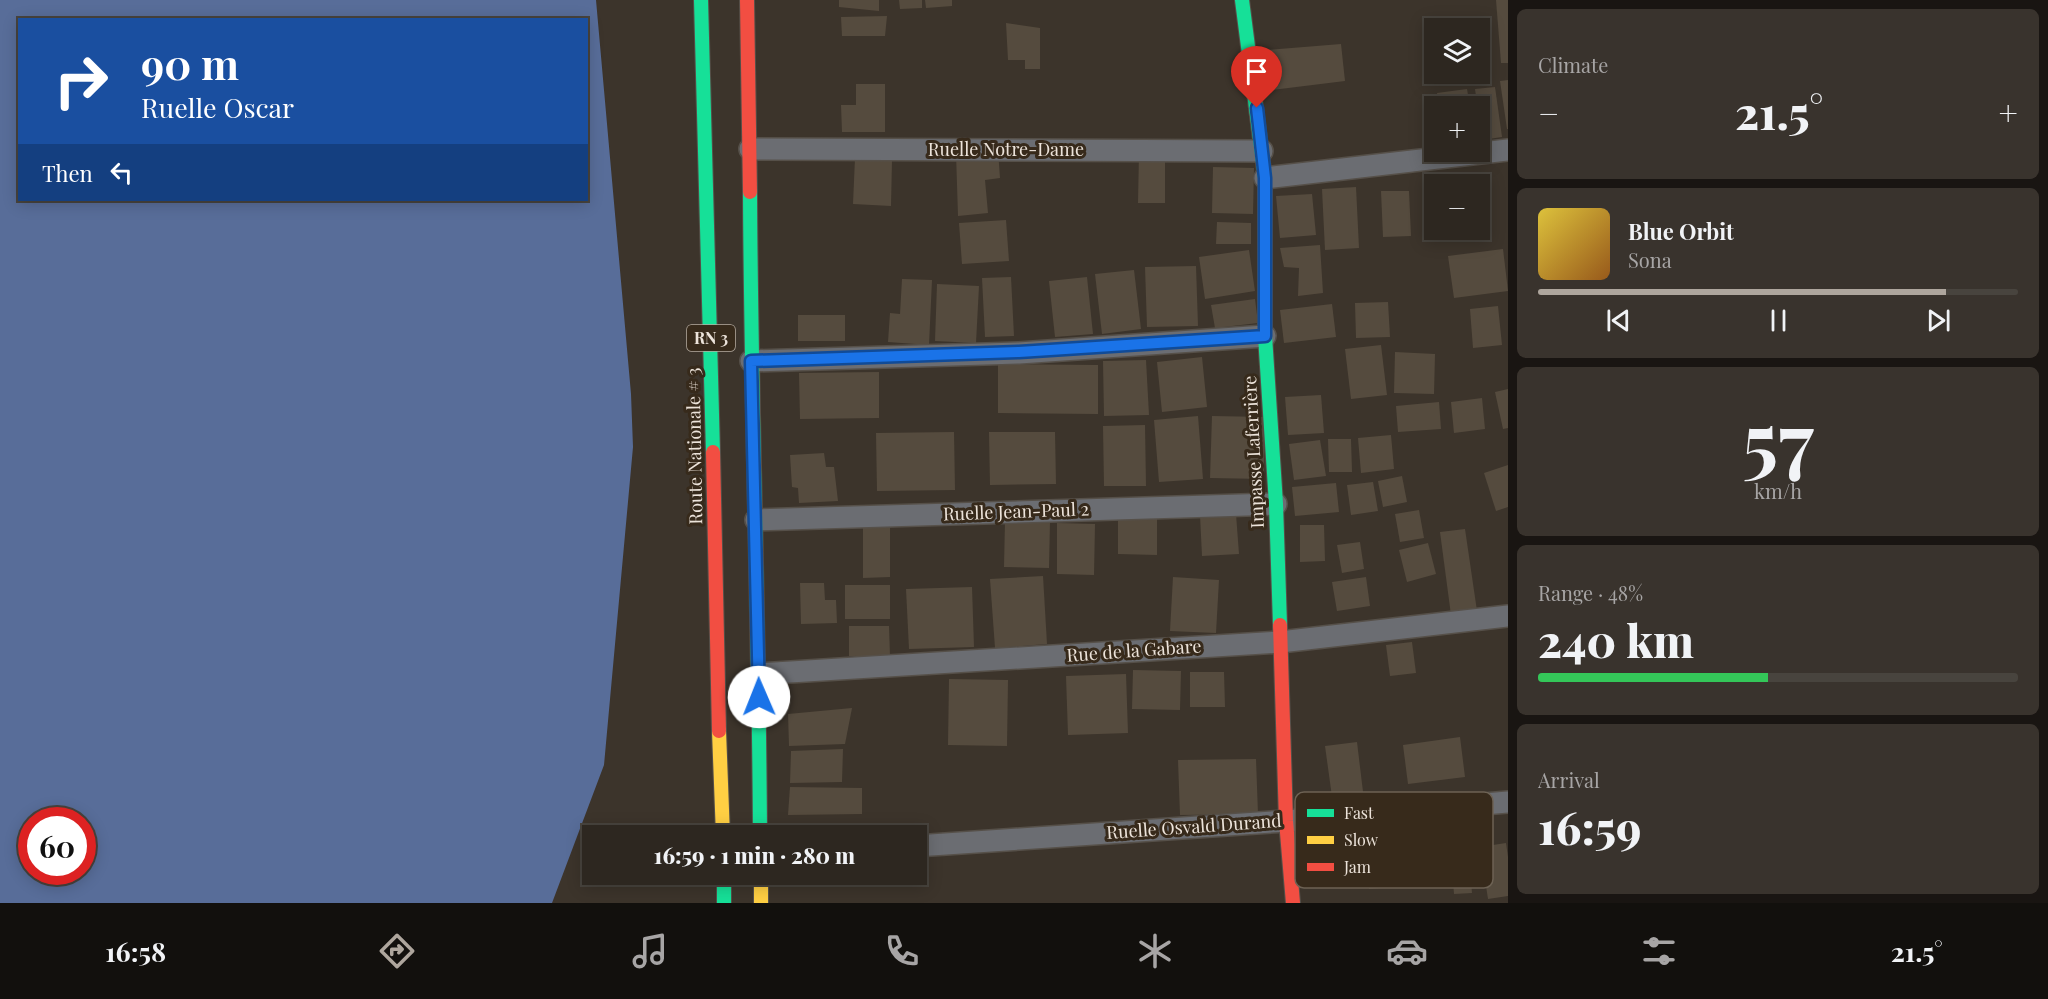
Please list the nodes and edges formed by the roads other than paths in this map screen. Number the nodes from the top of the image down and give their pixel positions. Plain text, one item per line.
1 (701, 0) edge
2 (747, 0) edge
3 (1242, 0) edge
4 (750, 149) junction
5 (1262, 150) junction
6 (1508, 150) edge
7 (1265, 178) junction
8 (1265, 336) junction
9 (751, 361) junction
10 (1276, 504) junction
11 (756, 520) junction
12 (1508, 616) edge
13 (1280, 642) junction
14 (759, 674) junction
15 (1508, 802) edge
16 (1493, 803) edge
17 (1295, 820) edge
18 (1286, 821) junction
19 (723, 825) edge
20 (760, 825) edge
21 (927, 845) edge
22 (724, 885) edge
23 (761, 885) edge
24 (724, 903) edge
25 (761, 903) edge
26 (1293, 903) edge

1 - 19 main road, Route Nationale # 3 / RN 3
2 - 4 main road, RN 3
3 - 5 main road, Impasse Laferrière
4 - 5 street, Ruelle Notre-Dame
4 - 9 main road, RN 3
5 - 7 main road, Impasse Laferrière
6 - 7 street
7 - 8 main road, Impasse Laferrière
8 - 9 street
8 - 10 main road, Impasse Laferrière
9 - 11 main road, RN 3
10 - 11 street, Ruelle Jean-Paul 2
10 - 13 main road, Impasse Laferrière
11 - 14 main road, RN 3
12 - 13 street, Rue de la Gabare
13 - 14 street, Rue de la Gabare
13 - 18 main road, Impasse Laferrière
14 - 20 main road, RN 3
15 - 16 street, Ruelle Osvald Durand
17 - 18 street, Ruelle Osvald Durand
18 - 21 street, Ruelle Osvald Durand
18 - 26 main road, Impasse Laferrière
22 - 24 main road
23 - 25 main road

